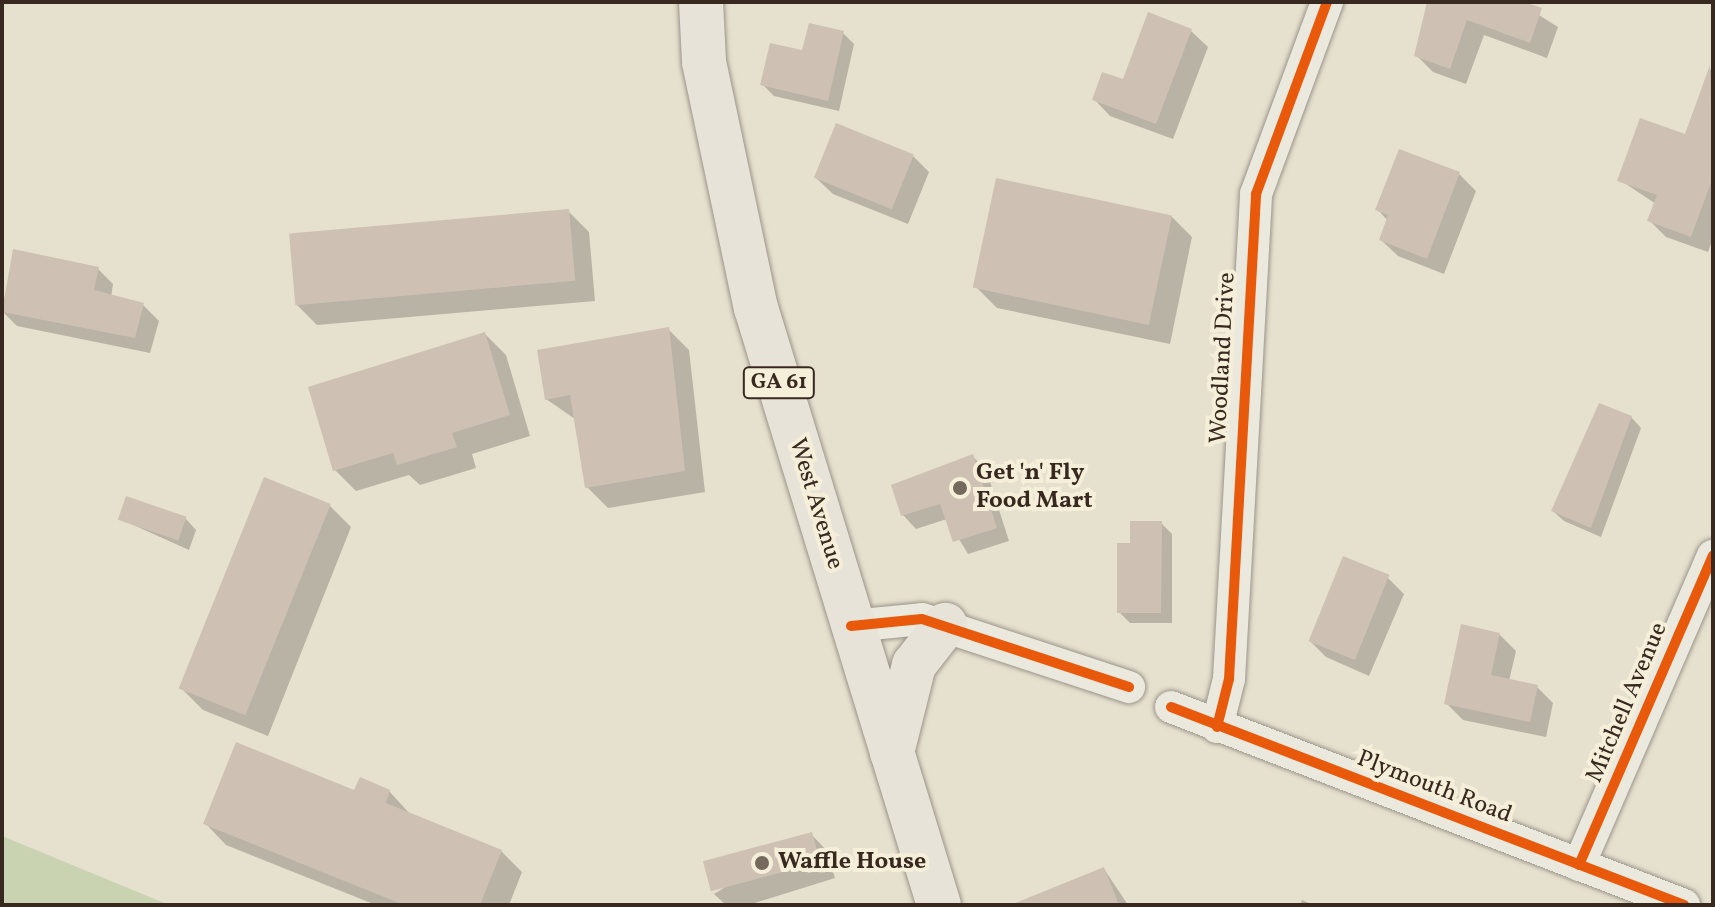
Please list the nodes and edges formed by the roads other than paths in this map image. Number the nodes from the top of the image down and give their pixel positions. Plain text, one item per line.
1 (701, 2) edge
2 (1327, 2) edge
3 (1713, 556) edge
4 (945, 625) junction
5 (851, 626) junction
6 (1129, 687) dead end
7 (1171, 707) dead end
8 (1217, 727) junction
9 (892, 756) junction
10 (1579, 865) junction
11 (939, 905) edge
12 (1684, 905) edge

1 - 5 main road, West Avenue / GA 61
2 - 8 street, Woodland Drive
3 - 10 street, Mitchell Avenue
4 - 5 street
4 - 6 street
4 - 9 main road
5 - 9 main road, West Avenue / GA 61
7 - 8 street, Plymouth Road
8 - 10 street, Plymouth Road
9 - 11 main road, West Avenue / GA 61
10 - 12 street, Plymouth Road

